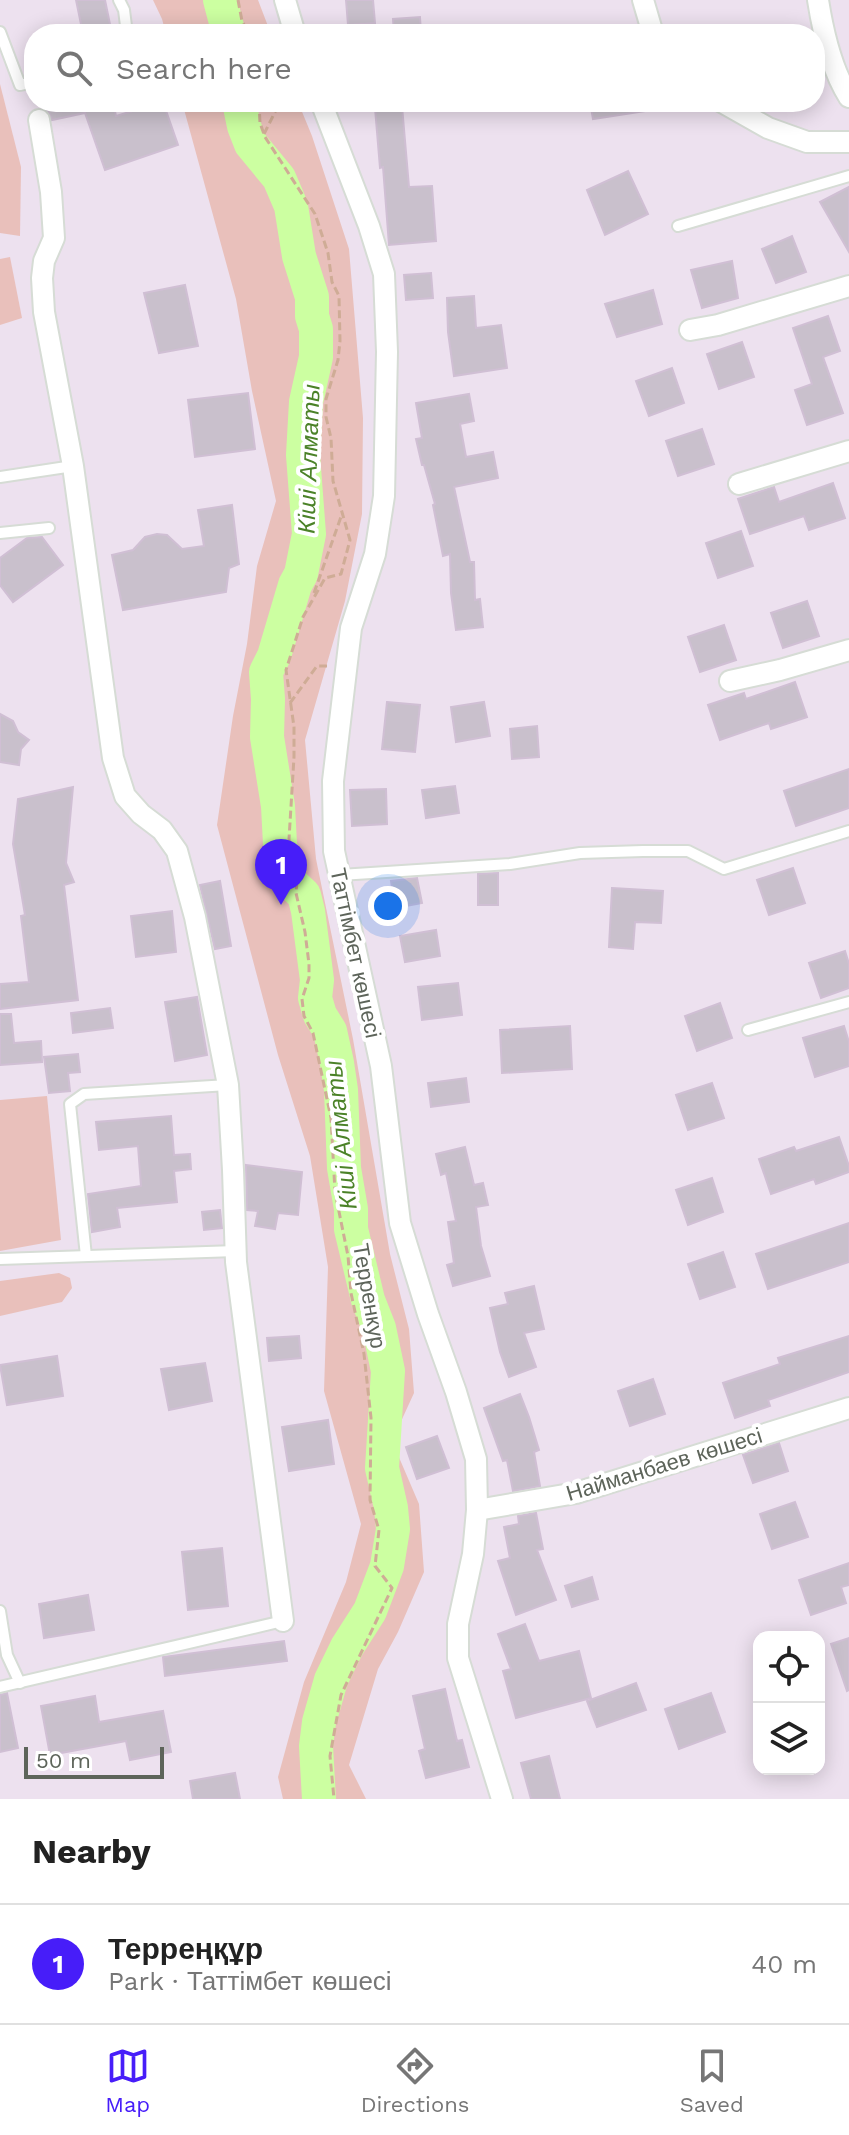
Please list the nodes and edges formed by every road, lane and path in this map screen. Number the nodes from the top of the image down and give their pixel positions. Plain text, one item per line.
1 (119, 0) edge
2 (238, 0) edge
3 (285, 0) edge
4 (643, 0) edge
5 (818, 0) edge
6 (126, 24) edge
7 (243, 24) edge
8 (292, 24) edge
9 (650, 24) edge
10 (822, 24) edge
11 (0, 32) edge
12 (825, 34) edge
13 (24, 84) edge
14 (849, 97) edge
15 (259, 112) edge
16 (275, 112) edge
17 (325, 112) edge
18 (740, 112) edge
19 (39, 120) dead end
20 (264, 134) junction
21 (849, 142) edge
22 (849, 176) edge
23 (678, 226) dead end
24 (849, 286) edge
25 (690, 330) dead end
26 (849, 451) edge
27 (73, 466) junction
28 (0, 477) edge
29 (739, 484) dead end
30 (343, 512) junction
31 (49, 528) dead end
32 (0, 533) edge
33 (310, 604) junction
34 (849, 650) edge
35 (346, 667) junction
36 (730, 681) dead end
37 (290, 703) junction
38 (849, 831) edge
39 (340, 875) junction
40 (849, 1002) edge
41 (748, 1030) dead end
42 (228, 1085) junction
43 (236, 1251) junction
44 (86, 1256) junction
45 (0, 1259) edge
46 (849, 1408) edge
47 (477, 1510) junction
48 (0, 1611) edge
49 (283, 1621) joint
50 (20, 1683) junction
51 (0, 1687) edge
52 (334, 1799) edge
53 (502, 1799) edge

1 - 6 lane
2 - 7 path
3 - 8 street
4 - 9 street
5 - 10 street
11 - 13 lane
12 - 14 street
15 - 20 path
16 - 20 path
17 - 35 street, Таттімбет көшесі
18 - 21 street
19 - 27 street
20 - 30 path
22 - 23 lane
24 - 25 street
26 - 29 street
27 - 28 lane
27 - 42 street
30 - 33 path
30 - 33 path
31 - 32 lane
33 - 37 path
34 - 36 street
35 - 37 path
35 - 39 street, Таттімбет көшесі
37 - 52 path, Терренкур
38 - 39 lane
39 - 47 street, Таттімбет көшесі
40 - 41 lane
42 - 43 street
42 - 44 lane
43 - 44 lane
43 - 49 street
44 - 45 lane
46 - 47 street, Найманбаев көшесі
47 - 53 street, Таттімбет көшесі
48 - 50 lane
49 - 50 lane
50 - 51 lane

